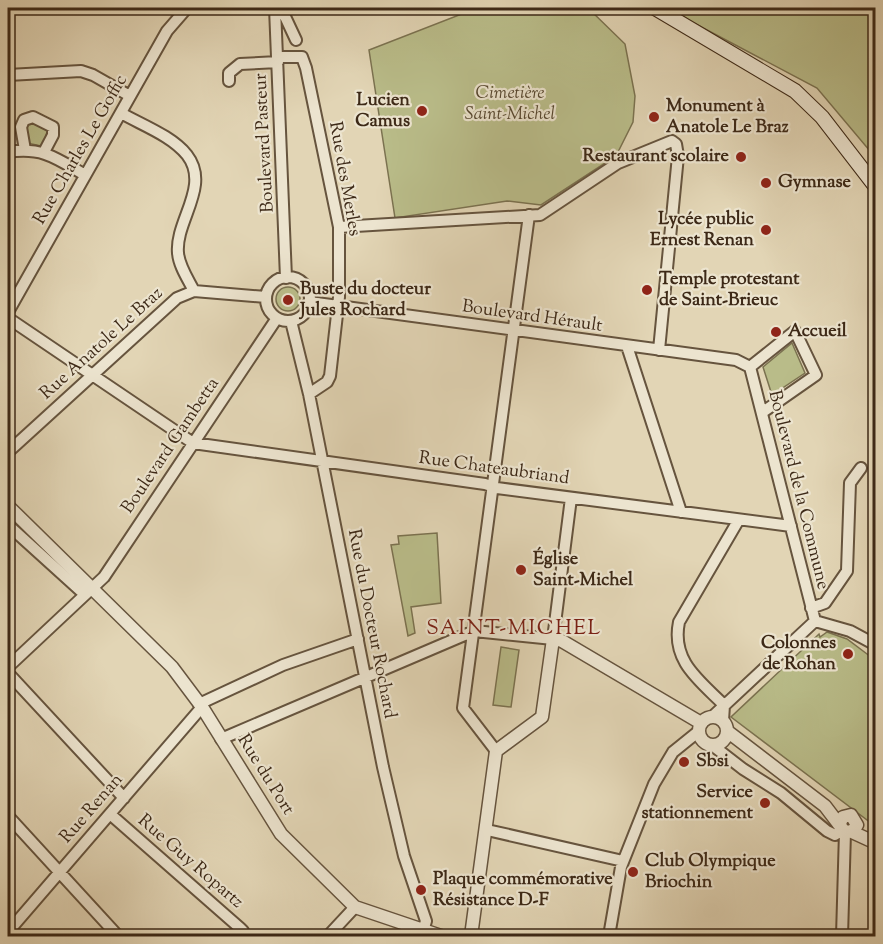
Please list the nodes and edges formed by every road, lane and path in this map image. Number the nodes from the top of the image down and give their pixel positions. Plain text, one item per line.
1 (187, 8) edge
2 (275, 8) edge
3 (281, 8) edge
4 (655, 8) edge
5 (296, 40) dead end
6 (277, 59) junction
7 (8, 75) edge
8 (229, 81) dead end
9 (130, 96) junction
10 (121, 113) junction
11 (25, 150) junction
12 (8, 152) edge
13 (44, 152) junction
14 (85, 175) junction
15 (876, 187) edge
16 (530, 215) junction
17 (339, 227) junction
18 (286, 278) junction
19 (194, 291) junction
20 (266, 297) junction
21 (309, 302) junction
22 (339, 307) junction
23 (8, 312) edge
24 (8, 318) edge
25 (277, 318) junction
26 (291, 321) junction
27 (513, 330) junction
28 (627, 346) junction
29 (659, 350) junction
30 (750, 367) junction
31 (92, 375) junction
32 (309, 394) junction
33 (763, 412) junction
34 (193, 443) junction
35 (8, 452) edge
36 (321, 461) junction
37 (861, 468) dead end
38 (492, 488) junction
39 (571, 498) junction
40 (8, 506) edge
41 (681, 512) junction
42 (738, 521) junction
43 (8, 525) edge
44 (791, 526) junction
45 (91, 590) junction
46 (811, 608) junction
47 (815, 621) junction
48 (474, 631) junction
49 (358, 639) junction
50 (553, 639) junction
51 (876, 645) edge
52 (8, 667) edge
53 (8, 673) edge
54 (365, 676) junction
55 (724, 705) junction
56 (200, 706) junction
57 (712, 731) junction
58 (221, 739) junction
59 (496, 751) junction
60 (124, 798) junction
61 (110, 814) junction
62 (8, 816) edge
63 (847, 826) junction
64 (487, 830) junction
65 (873, 842) edge
66 (623, 861) junction
67 (59, 872) junction
68 (355, 907) junction
69 (423, 931) junction
70 (8, 932) edge
71 (118, 936) edge
72 (241, 936) edge
73 (328, 936) edge
74 (441, 936) edge
75 (471, 936) edge
76 (609, 936) edge
77 (842, 936) edge

1 - 9 street, Rue Charles Le Goffic
2 - 6 street, Boulevard Pasteur
3 - 5 street
4 - 15 main road
6 - 8 street
6 - 17 street, Rue des Merles
6 - 18 street, Boulevard Pasteur
7 - 9 street
9 - 10 street, Rue Charles Le Goffic
10 - 14 street, Rue Charles Le Goffic
10 - 19 street
11 - 12 street
11 - 13 street
11 - 13 street
13 - 14 street
14 - 23 street, Rue Charles Le Goffic
16 - 17 street
16 - 27 street
16 - 29 street
17 - 22 street, Rue des Merles
18 - 20 street
18 - 21 street
19 - 20 street
19 - 31 street, Rue Anatole Le Braz
20 - 25 street
21 - 22 street, Boulevard Hérault
21 - 26 street
22 - 27 street, Boulevard Hérault
22 - 32 street, Rue des Merles
24 - 31 street
25 - 26 street
25 - 34 street, Boulevard Gambetta
26 - 32 street, Rue du Docteur Rochard
27 - 28 street, Boulevard Hérault
27 - 38 street
28 - 29 street, Boulevard Hérault
28 - 41 street
29 - 30 street, Boulevard Hérault
30 - 33 street, Boulevard de la Commune
30 - 33 street
31 - 34 street
31 - 35 street, Rue Anatole Le Braz
32 - 36 street, Rue du Docteur Rochard
33 - 44 street, Boulevard de la Commune
34 - 36 street, Rue Chateaubriand
34 - 45 street, Boulevard Gambetta
36 - 38 street, Rue Chateaubriand
36 - 49 street, Rue du Docteur Rochard
37 - 46 street
38 - 39 street, Rue Chateaubriand
38 - 48 street
39 - 41 street, Rue Chateaubriand
39 - 50 street
40 - 45 street, Rue du Port
41 - 42 street, Rue Chateaubriand
42 - 44 street, Rue Chateaubriand
42 - 55 street
43 - 45 street
44 - 46 street, Boulevard de la Commune
45 - 52 street, Boulevard Gambetta
45 - 56 street, Rue du Port
46 - 47 street, Boulevard de la Commune
47 - 51 street
47 - 55 street
48 - 50 street
48 - 54 street
48 - 59 street
49 - 54 street, Rue du Docteur Rochard
49 - 56 street
50 - 57 street
50 - 59 street
53 - 60 street
54 - 58 street
54 - 69 street, Rue du Docteur Rochard
55 - 57 street
56 - 58 street, Rue du Port
56 - 60 street, Rue Renan
57 - 63 street
57 - 63 street
57 - 66 street
58 - 68 street, Rue du Port
59 - 64 street
60 - 61 street, Rue Renan
61 - 67 street, Rue Renan
61 - 72 street, Rue Guy Ropartz
62 - 67 street
63 - 65 street
63 - 77 street
64 - 66 street
64 - 75 street
66 - 76 street
67 - 70 street, Rue Renan
67 - 71 street
68 - 69 street, Rue du Port
68 - 73 street
69 - 74 street, Rue du Port

